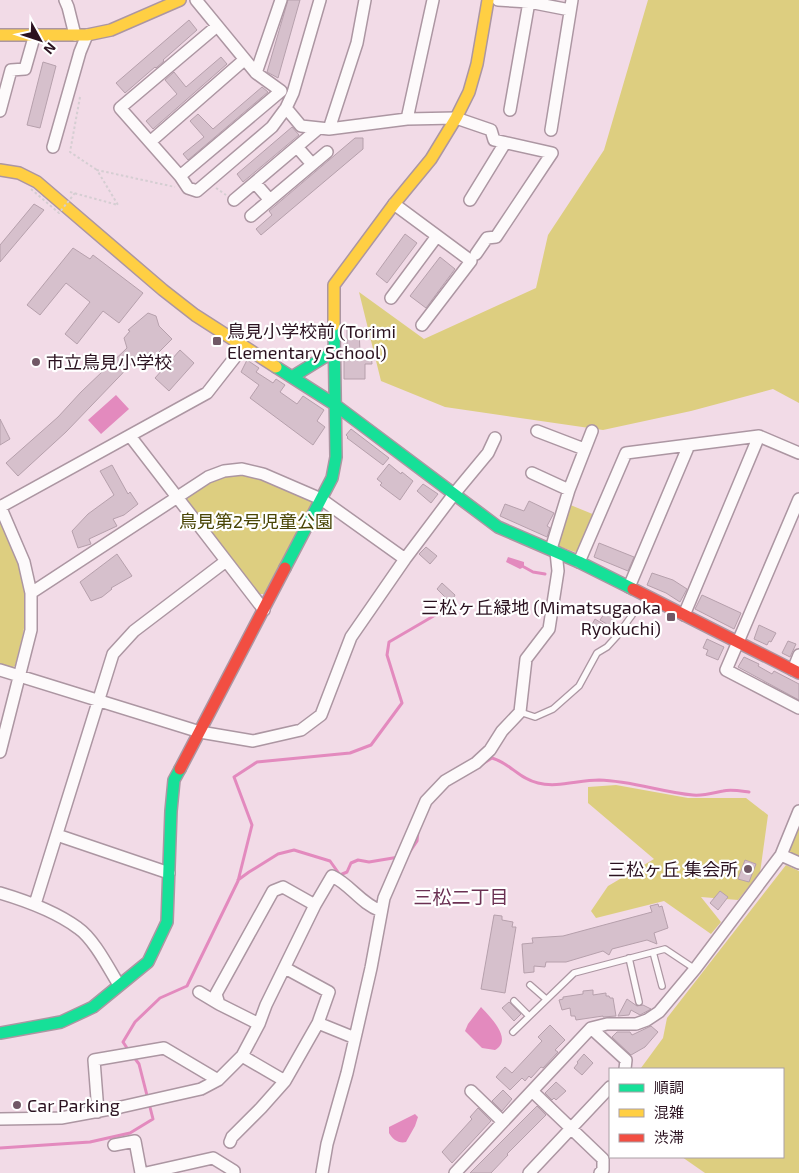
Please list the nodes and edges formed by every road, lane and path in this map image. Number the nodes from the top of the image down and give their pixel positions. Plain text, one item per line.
1 (65, 0) edge
2 (180, 0) edge
3 (196, 0) edge
4 (281, 0) edge
5 (320, 0) edge
6 (365, 0) edge
7 (433, 0) edge
8 (488, 0) edge
9 (498, 0) edge
10 (536, 2) edge
11 (571, 5) edge
12 (217, 26) junction
13 (36, 34) junction
14 (0, 35) edge
15 (81, 35) junction
16 (244, 60) junction
17 (256, 73) junction
18 (281, 91) junction
19 (293, 93) junction
20 (80, 96) dead end
21 (286, 108) junction
22 (510, 110) dead end
23 (0, 111) edge
24 (456, 118) junction
25 (407, 119) junction
26 (324, 128) junction
27 (551, 130) dead end
28 (150, 142) junction
29 (504, 143) junction
30 (53, 147) dead end
31 (297, 147) junction
32 (327, 152) dead end
33 (312, 164) junction
34 (0, 170) edge
35 (97, 170) junction
36 (180, 182) junction
37 (255, 183) junction
38 (31, 189) dead end
39 (65, 190) dead end
40 (74, 193) junction
41 (234, 200) dead end
42 (270, 200) junction
43 (470, 200) dead end
44 (394, 204) junction
45 (251, 216) dead end
46 (436, 236) junction
47 (476, 254) dead end
48 (391, 298) dead end
49 (422, 325) dead end
50 (242, 347) junction
51 (334, 352) junction
52 (292, 377) junction
53 (334, 404) junction
54 (537, 431) dead end
55 (592, 431) dead end
56 (130, 436) junction
57 (759, 436) junction
58 (495, 438) dead end
59 (689, 445) junction
60 (584, 449) junction
61 (799, 454) edge
62 (532, 473) dead end
63 (569, 490) junction
64 (454, 494) junction
65 (177, 497) junction
66 (799, 499) edge
67 (321, 500) junction
68 (0, 507) edge
69 (554, 551) junction
70 (405, 559) junction
71 (226, 560) junction
72 (579, 562) junction
73 (629, 587) junction
74 (31, 592) junction
75 (264, 610) junction
76 (634, 611) dead end
77 (684, 615) junction
78 (738, 643) junction
79 (799, 655) edge
80 (0, 670) edge
81 (796, 671) edge
82 (20, 676) junction
83 (99, 701) junction
84 (799, 708) edge
85 (520, 712) junction
86 (200, 732) junction
87 (0, 752) edge
88 (799, 811) edge
89 (57, 834) junction
90 (781, 856) junction
91 (799, 863) edge
92 (169, 873) junction
93 (0, 892) edge
94 (35, 904) junction
95 (315, 905) junction
96 (381, 911) junction
97 (654, 952) junction
98 (629, 958) junction
99 (285, 968) junction
100 (695, 969) junction
101 (119, 985) junction
102 (530, 985) dead end
103 (662, 986) dead end
104 (199, 992) dead end
105 (546, 999) junction
106 (514, 1001) dead end
107 (638, 1002) dead end
108 (219, 1004) junction
109 (529, 1016) junction
110 (318, 1023) junction
111 (259, 1024) junction
112 (591, 1028) junction
113 (513, 1032) dead end
114 (0, 1033) edge
115 (355, 1038) junction
116 (242, 1056) junction
117 (625, 1068) edge
118 (218, 1080) junction
119 (285, 1080) junction
120 (609, 1087) edge
121 (470, 1091) dead end
122 (532, 1091) junction
123 (98, 1112) junction
124 (0, 1119) edge
125 (502, 1121) junction
126 (571, 1128) junction
127 (230, 1142) dead end
128 (114, 1145) dead end
129 (140, 1173) edge
130 (146, 1173) edge
131 (234, 1173) edge
132 (322, 1173) edge
133 (455, 1173) edge
134 (529, 1173) edge
135 (600, 1173) edge

1 - 15 street
2 - 15 street
3 - 12 street
4 - 17 street
5 - 19 street
6 - 26 street
7 - 25 street
8 - 24 street
9 - 10 street
10 - 11 street
10 - 22 street
11 - 27 street
12 - 16 street
12 - 28 street
13 - 14 street
13 - 15 street
13 - 23 street
15 - 30 street
16 - 17 street
16 - 28 street
17 - 18 street
18 - 19 street
18 - 36 street
19 - 21 street
20 - 35 path
21 - 26 street
21 - 36 street
24 - 25 street
24 - 29 street
24 - 44 street
25 - 26 street
26 - 31 street
28 - 36 street
29 - 43 street
29 - 47 street
31 - 33 street
31 - 37 street
32 - 33 street
33 - 42 street
34 - 50 street
35 - 36 path
35 - 40 path
37 - 41 street
37 - 42 street
38 - 40 path, bridge
39 - 40 path
42 - 45 street
44 - 46 street
44 - 51 street
46 - 48 street
46 - 49 street
50 - 52 street
50 - 56 street
51 - 52 street
51 - 53 street
52 - 53 street
53 - 64 street
53 - 67 street
54 - 60 street
55 - 60 street
56 - 65 street
56 - 68 street
57 - 59 street
57 - 61 street
57 - 77 street
58 - 64 street
59 - 72 street
59 - 73 street
60 - 63 street
62 - 63 street
63 - 69 street
64 - 69 street
64 - 70 street
65 - 67 street
65 - 71 street
65 - 74 street
66 - 78 street
67 - 70 street
67 - 75 street
68 - 74 street
69 - 72 street
69 - 85 street
70 - 86 street
71 - 75 street
71 - 83 street
72 - 73 street
73 - 77 street
74 - 82 street
75 - 86 street
76 - 85 lane
77 - 78 street
78 - 81 street
78 - 84 street
79 - 81 street
80 - 82 street
82 - 83 street
82 - 87 street
83 - 86 street
83 - 89 street
85 - 96 street
86 - 92 street
88 - 90 street
89 - 92 street
89 - 94 street
90 - 91 street
90 - 100 street
92 - 101 street
93 - 94 street
94 - 101 street
95 - 96 street
95 - 99 street
95 - 108 street
96 - 115 street
97 - 98 lane
97 - 100 lane
97 - 103 lane
98 - 105 lane
98 - 107 lane
99 - 110 street
99 - 111 street
100 - 112 street
101 - 114 street
102 - 105 lane
104 - 108 street
105 - 109 lane
106 - 109 lane
108 - 111 street
109 - 113 lane
110 - 115 street
110 - 119 street
111 - 116 street
112 - 117 street
112 - 122 street
115 - 132 street
116 - 118 street
116 - 119 street
118 - 123 street
118 - 123 street
119 - 127 street
120 - 126 street
121 - 125 street
122 - 125 street
122 - 126 street
123 - 124 street
125 - 133 street
126 - 134 street
126 - 135 street
128 - 129 street
130 - 131 street

